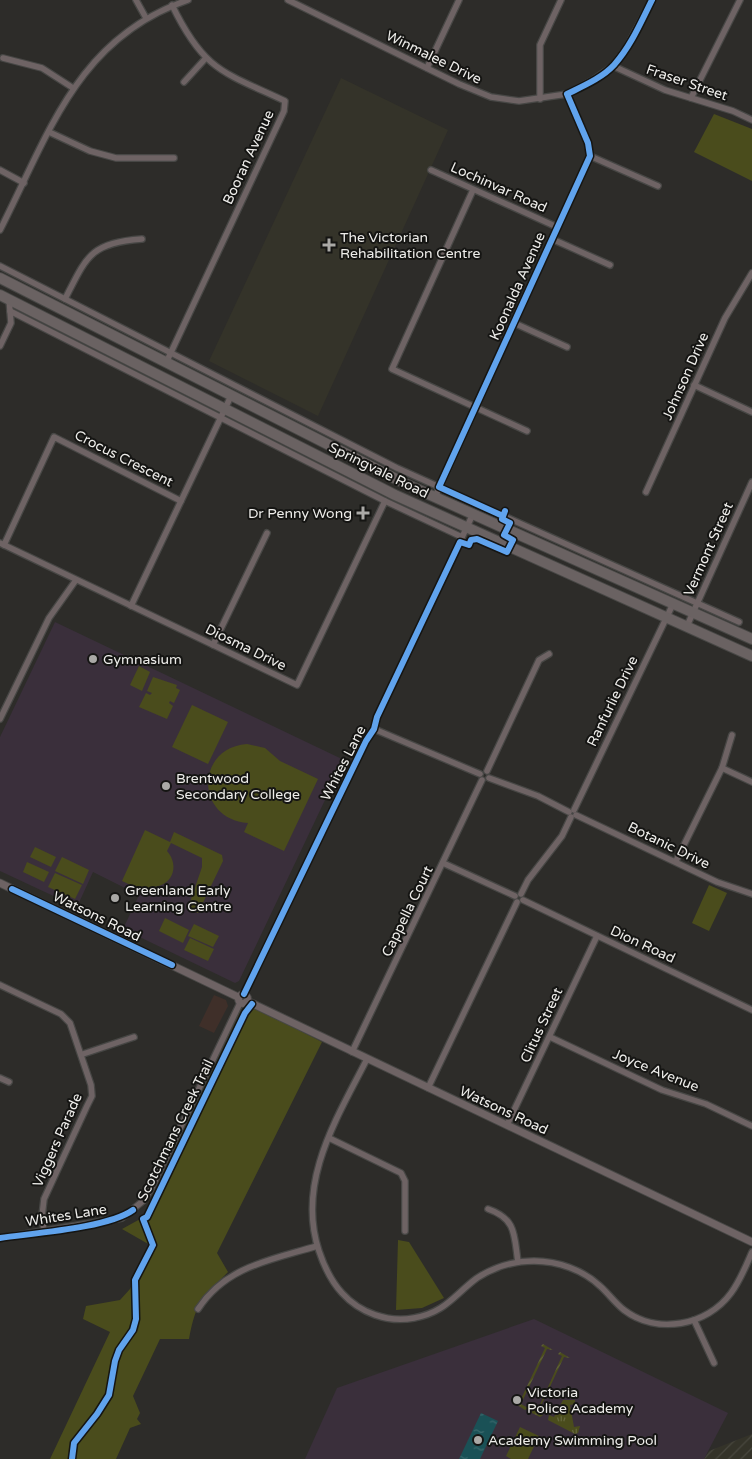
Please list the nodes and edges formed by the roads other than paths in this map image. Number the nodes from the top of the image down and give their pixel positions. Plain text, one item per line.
1 (136, 0) edge
2 (188, 0) edge
3 (288, 0) edge
4 (459, 0) edge
5 (561, 0) edge
6 (652, 0) edge
7 (740, 0) edge
8 (172, 5) junction
9 (146, 18) junction
10 (3, 58) dead end
11 (205, 59) junction
12 (613, 66) junction
13 (427, 68) junction
14 (184, 82) dead end
15 (73, 88) junction
16 (567, 94) junction
17 (691, 98) junction
18 (540, 100) junction
19 (752, 120) edge
20 (49, 132) junction
21 (590, 156) junction
22 (174, 158) dead end
23 (0, 170) edge
24 (431, 170) dead end
25 (24, 183) junction
26 (658, 186) dead end
27 (473, 190) junction
28 (557, 227) junction
29 (0, 230) edge
30 (142, 239) dead end
31 (552, 239) junction
32 (610, 265) dead end
33 (0, 266) edge
34 (752, 273) edge
35 (0, 278) edge
36 (5, 297) edge
37 (65, 299) junction
38 (10, 311) junction
39 (23, 317) junction
40 (11, 323) junction
41 (514, 323) junction
42 (0, 346) edge
43 (567, 347) dead end
44 (171, 352) junction
45 (166, 363) junction
46 (694, 385) junction
47 (232, 396) junction
48 (256, 396) junction
49 (247, 404) junction
50 (475, 408) junction
51 (752, 412) edge
52 (223, 414) junction
53 (528, 431) dead end
54 (752, 482) edge
55 (439, 486) junction
56 (646, 492) dead end
57 (435, 497) junction
58 (181, 501) junction
59 (385, 501) junction
60 (473, 514) junction
61 (465, 532) junction
62 (267, 533) dead end
63 (2, 544) edge
64 (76, 580) junction
65 (672, 604) junction
66 (131, 606) junction
67 (695, 608) junction
68 (666, 617) junction
69 (739, 622) dead end
70 (687, 626) junction
71 (752, 639) edge
72 (213, 644) junction
73 (549, 654) dead end
74 (752, 656) edge
75 (0, 717) edge
76 (374, 729) junction
77 (732, 735) dead end
78 (722, 768) junction
79 (487, 771) junction
80 (481, 777) junction
81 (489, 778) junction
82 (752, 782) edge
83 (573, 813) junction
84 (676, 861) junction
85 (443, 863) junction
86 (0, 883) edge
87 (752, 894) edge
88 (519, 898) junction
89 (597, 936) junction
90 (0, 985) edge
91 (242, 999) junction
92 (752, 1010) edge
93 (134, 1037) dead end
94 (550, 1038) junction
95 (352, 1052) junction
96 (83, 1054) junction
97 (367, 1059) junction
98 (0, 1078) edge
99 (9, 1082) dead end
100 (428, 1088) junction
101 (507, 1125) junction
102 (752, 1126) edge
103 (329, 1138) junction
104 (488, 1209) dead end
105 (44, 1231) junction
106 (405, 1231) dead end
107 (0, 1238) edge
108 (752, 1242) edge
109 (317, 1246) junction
110 (752, 1252) edge
111 (518, 1262) junction
112 (198, 1309) dead end
113 (694, 1320) junction
114 (714, 1363) dead end

1 - 9 street
2 - 8 street
3 - 13 street, Winmalee Drive
4 - 13 street
5 - 18 street
6 - 12 street, Winmalee Drive
7 - 17 street
8 - 9 street
8 - 11 street, Booran Avenue
9 - 15 street
10 - 15 street
11 - 14 street
11 - 44 street, Booran Avenue
12 - 16 street, Winmalee Drive
12 - 17 street, Fraser Street
13 - 18 street, Winmalee Drive
15 - 20 street
16 - 18 street, Winmalee Drive
16 - 21 street
17 - 19 street, Fraser Street
20 - 22 street
20 - 25 street
21 - 26 street
21 - 28 street, Koonalda Avenue
23 - 25 street
24 - 27 street, Lochinvar Road
25 - 29 street
27 - 28 street, Lochinvar Road
27 - 50 street
28 - 31 street, Koonalda Avenue
30 - 37 street
31 - 32 street
31 - 41 street, Koonalda Avenue
33 - 37 street, Springvale Road
34 - 46 street, Johnson Drive
35 - 45 highway, Springvale Road
36 - 38 street
36 - 52 highway, Springvale Road
37 - 44 street, Springvale Road
38 - 39 street, Springvale Road
38 - 40 street
39 - 40 street
39 - 52 street, Springvale Road
40 - 42 street
41 - 43 street
41 - 50 street, Koonalda Avenue
44 - 45 street, Booran Avenue
44 - 48 street, Springvale Road
45 - 47 highway, Springvale Road
46 - 51 street
46 - 56 street, Johnson Drive
47 - 49 highway, Springvale Road
47 - 52 street
48 - 49 street
48 - 55 street, Springvale Road
49 - 57 highway, Springvale Road
50 - 53 street
50 - 55 street, Koonalda Avenue
52 - 58 street
52 - 59 street, Springvale Road
52 - 61 highway, Springvale Road
54 - 67 street, Vermont Street
55 - 57 street, Koonalda Avenue
55 - 67 street, Springvale Road
57 - 60 highway, Springvale Road
58 - 63 street, Crocus Crescent
58 - 66 street
59 - 61 street, Springvale Road
59 - 72 street, Diosma Drive
60 - 61 street, Whites Lane
60 - 65 highway, Springvale Road
61 - 68 highway, Springvale Road
61 - 76 street, Whites Lane
62 - 72 street
63 - 64 street, Diosma Drive
64 - 66 street, Diosma Drive
64 - 75 street
65 - 67 highway, Springvale Road
65 - 68 street, Ranfurlie Drive
66 - 72 street, Diosma Drive
67 - 69 street, Springvale Road
67 - 70 street, Vermont Street
67 - 71 highway, Springvale Road
68 - 70 highway, Springvale Road
68 - 83 street, Ranfurlie Drive
70 - 74 highway, Springvale Road
73 - 79 street
76 - 80 street
76 - 91 street, Whites Lane
77 - 78 street
78 - 82 street
78 - 84 street
79 - 80 street
79 - 81 street
80 - 81 street
80 - 85 street, Cappella Court
81 - 83 street, Botanic Drive
83 - 84 street, Botanic Drive
83 - 88 street, Ranfurlie Drive
84 - 87 street, Botanic Drive
85 - 88 street, Dion Road
85 - 95 street, Cappella Court
86 - 91 street, Watsons Road
88 - 89 street, Dion Road
88 - 100 street, Ranfurlie Drive
89 - 92 street, Dion Road
89 - 94 street, Clitus Street
90 - 96 street, Viggers Parade
91 - 95 street, Watsons Road
91 - 105 street, Whites Lane
93 - 96 street
94 - 101 street, Clitus Street
94 - 102 street, Joyce Avenue
95 - 97 street, Watsons Road
96 - 105 street, Viggers Parade
97 - 100 street, Watsons Road
97 - 103 street
98 - 99 street
100 - 101 street, Watsons Road
101 - 108 street, Watsons Road
103 - 106 street
103 - 109 street
104 - 111 street
105 - 107 street, Whites Lane
109 - 111 street
109 - 112 street
110 - 113 street
111 - 113 street
113 - 114 street

